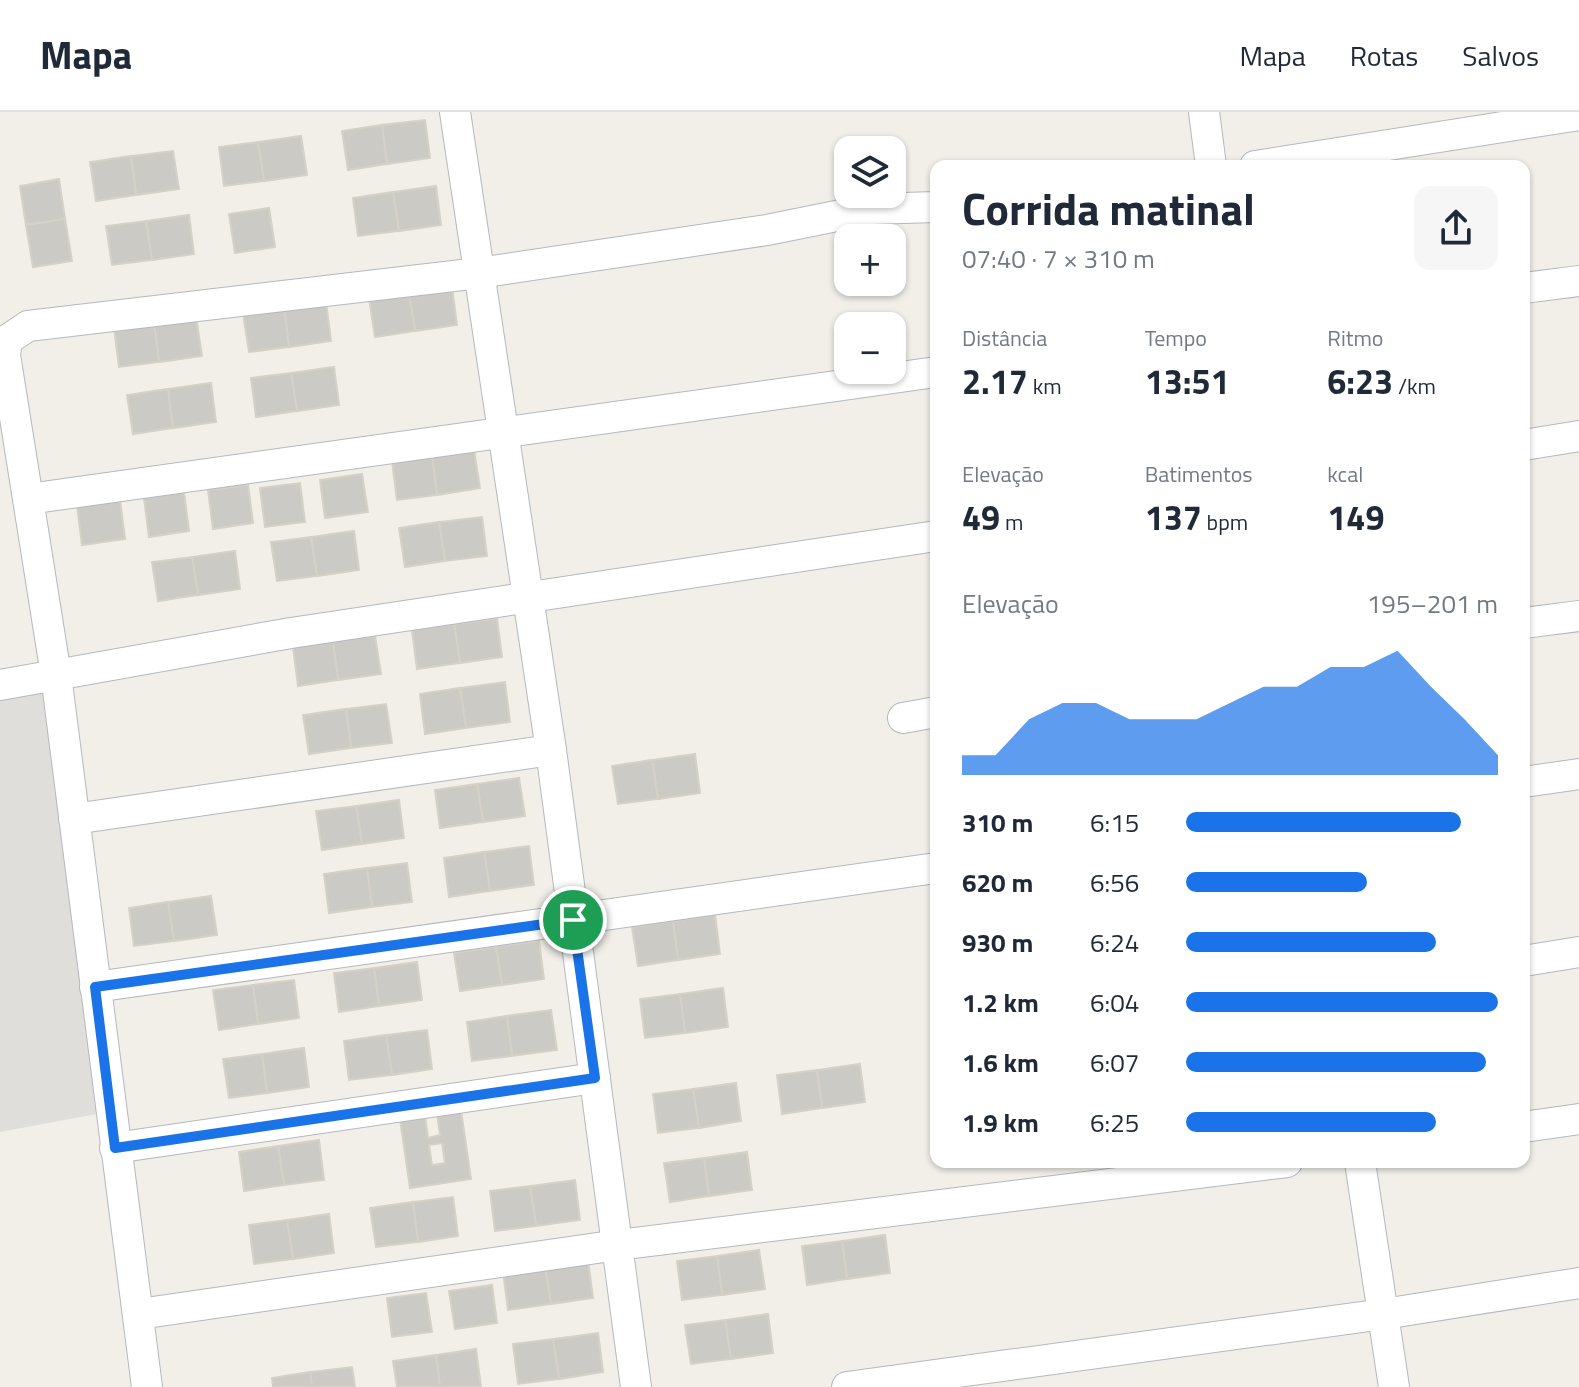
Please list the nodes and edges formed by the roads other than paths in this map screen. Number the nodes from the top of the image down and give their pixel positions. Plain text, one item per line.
1 (455, 112) edge
2 (1204, 112) edge
3 (1579, 115) edge
4 (1210, 160) edge
5 (1293, 160) edge
6 (930, 207) edge
7 (479, 273) junction
8 (1579, 281) edge
9 (1530, 287) edge
10 (930, 373) edge
11 (502, 434) junction
12 (1579, 436) edge
13 (1530, 444) edge
14 (28, 499) junction
15 (930, 537) edge
16 (529, 597) junction
17 (1579, 616) edge
18 (1530, 622) edge
19 (56, 675) junction
20 (0, 685) edge
21 (930, 713) edge
22 (903, 718) dead end
23 (551, 750) junction
24 (1579, 774) edge
25 (1530, 781) edge
26 (74, 819) junction
27 (930, 869) edge
28 (573, 920) junction
29 (1579, 952) edge
30 (1530, 960) edge
31 (95, 987) junction
32 (595, 1078) junction
33 (1579, 1119) edge
34 (1530, 1126) edge
35 (115, 1148) junction
36 (1239, 1168) edge
37 (1361, 1168) edge
38 (618, 1245) junction
39 (1579, 1283) edge
40 (139, 1314) junction
41 (1384, 1314) junction
42 (147, 1387) edge
43 (636, 1387) edge
44 (847, 1387) edge
45 (1394, 1387) edge

1 - 7 street
2 - 4 street
3 - 5 street
6 - 7 street
7 - 11 street
7 - 14 street
8 - 9 street
10 - 11 street
11 - 14 street
11 - 16 street
12 - 13 street
14 - 19 street
15 - 16 street
16 - 19 street
16 - 23 street
17 - 18 street
19 - 20 street
19 - 26 street
21 - 22 street
23 - 26 street
23 - 28 street
24 - 25 street
26 - 31 street
27 - 28 street
28 - 31 street
28 - 32 street
29 - 30 street
31 - 35 street
32 - 35 street
32 - 38 street
33 - 34 street
35 - 40 street
36 - 38 street
37 - 41 street
38 - 40 street
38 - 43 street
39 - 41 street
40 - 42 street
41 - 44 street
41 - 45 street

